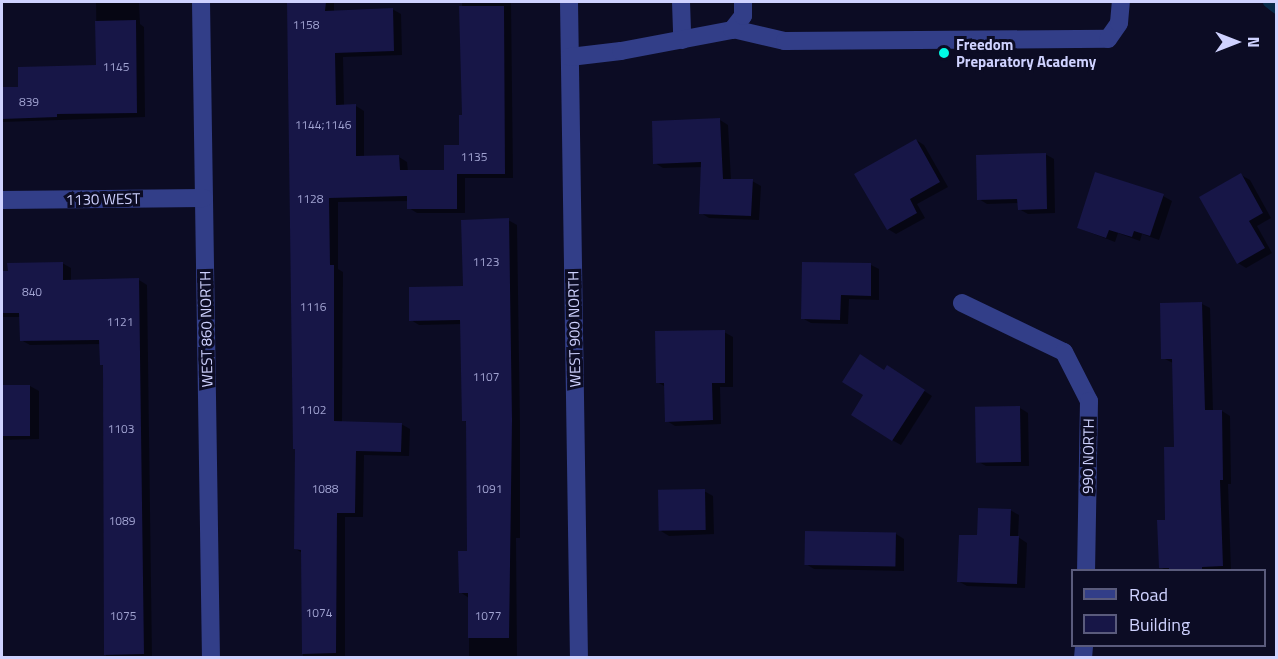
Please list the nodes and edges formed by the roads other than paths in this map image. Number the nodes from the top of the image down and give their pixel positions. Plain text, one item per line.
1 (201, 2) edge
2 (569, 2) edge
3 (681, 2) edge
4 (743, 2) edge
5 (1121, 2) edge
6 (733, 29) junction
7 (682, 40) junction
8 (570, 57) junction
9 (204, 198) junction
10 (2, 200) edge
11 (962, 303) dead end
12 (1086, 569) edge
13 (211, 657) edge
14 (579, 657) edge

1 - 9 street, WEST 860 NORTH
2 - 8 street, WEST 900 NORTH
3 - 7 street
4 - 6 street
5 - 6 street
6 - 7 street
7 - 8 street
8 - 14 street, WEST 900 NORTH
9 - 10 street, 1130 WEST
9 - 13 street, WEST 860 NORTH
11 - 12 street, 990 NORTH

